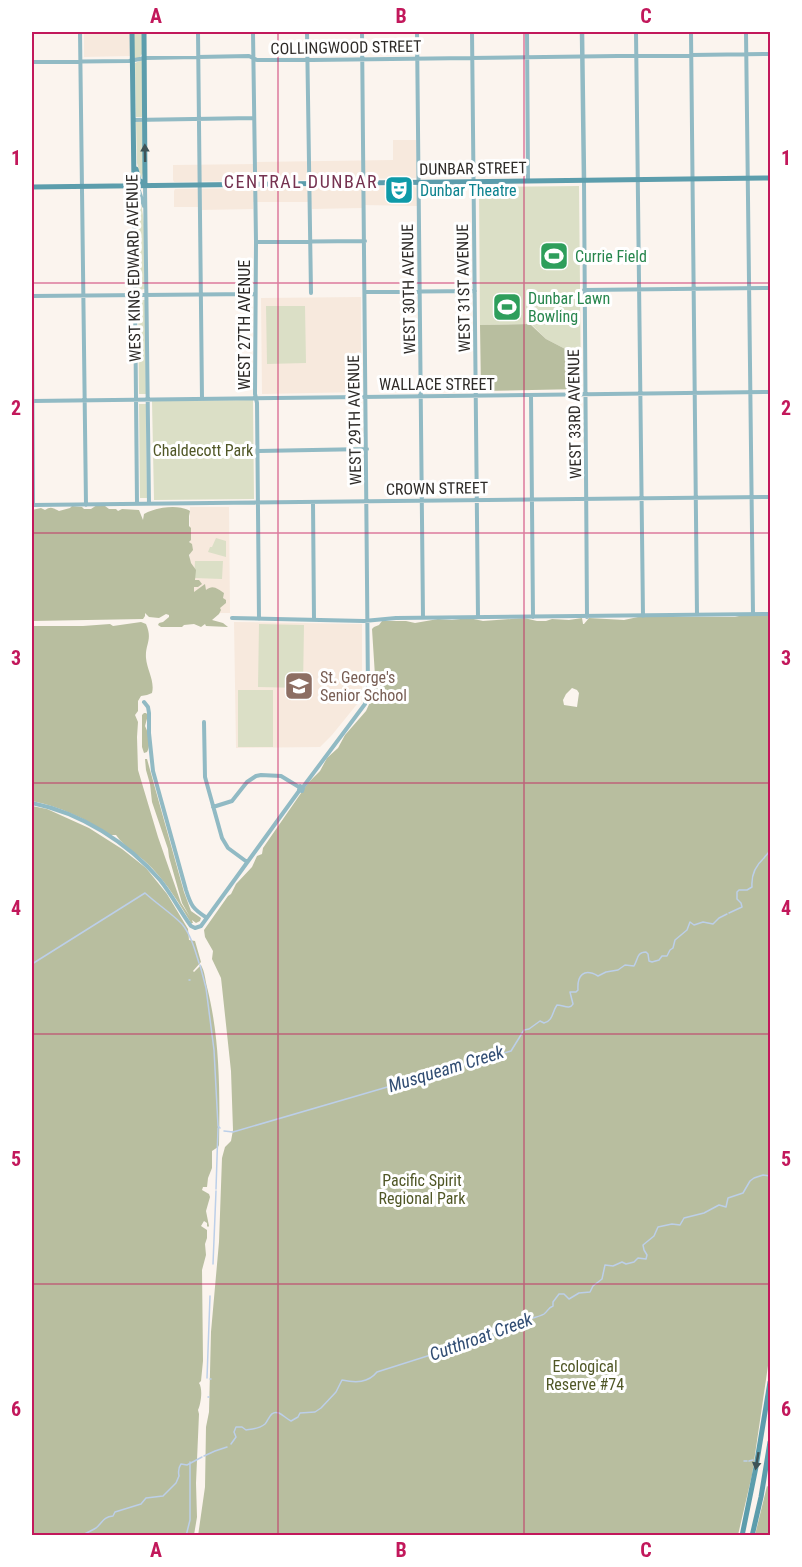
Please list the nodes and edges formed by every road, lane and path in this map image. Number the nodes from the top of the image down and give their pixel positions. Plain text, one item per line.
1 (80, 32) edge
2 (132, 32) edge
3 (144, 32) edge
4 (198, 32) edge
5 (253, 32) edge
6 (308, 32) edge
7 (362, 32) edge
8 (417, 32) edge
9 (472, 32) edge
10 (527, 32) edge
11 (582, 32) edge
12 (636, 32) edge
13 (691, 32) edge
14 (746, 32) edge
15 (692, 54) junction
16 (746, 54) junction
17 (771, 54) edge
18 (637, 55) junction
19 (582, 56) junction
20 (199, 57) junction
21 (472, 57) junction
22 (527, 57) junction
23 (143, 58) junction
24 (253, 58) junction
25 (417, 58) junction
26 (363, 59) junction
27 (308, 60) junction
28 (132, 61) junction
29 (32, 62) edge
30 (81, 62) junction
31 (254, 118) junction
32 (199, 119) junction
33 (133, 120) junction
34 (145, 120) junction
35 (134, 164) junction
36 (748, 178) junction
37 (771, 178) edge
38 (693, 179) junction
39 (584, 180) junction
40 (638, 180) junction
41 (528, 181) junction
42 (419, 182) junction
43 (474, 182) junction
44 (309, 183) junction
45 (364, 183) junction
46 (200, 184) junction
47 (255, 184) junction
48 (134, 185) junction
49 (145, 185) junction
50 (82, 186) junction
51 (32, 187) edge
52 (146, 216) junction
53 (310, 241) junction
54 (364, 241) junction
55 (256, 242) junction
56 (749, 288) junction
57 (771, 288) edge
58 (694, 289) junction
59 (585, 290) junction
60 (639, 290) junction
61 (475, 291) junction
62 (365, 292) junction
63 (420, 292) junction
64 (311, 293) dead end
65 (201, 294) junction
66 (254, 294) junction
67 (135, 295) junction
68 (146, 295) junction
69 (32, 296) edge
70 (83, 296) junction
71 (32, 333) edge
72 (750, 392) junction
73 (771, 392) edge
74 (695, 393) junction
75 (586, 394) junction
76 (640, 394) junction
77 (531, 395) junction
78 (366, 396) junction
79 (421, 396) junction
80 (476, 396) junction
81 (256, 398) junction
82 (137, 399) junction
83 (148, 399) junction
84 (202, 399) junction
85 (85, 400) junction
86 (32, 401) edge
87 (366, 449) junction
88 (258, 451) junction
89 (751, 497) junction
90 (771, 497) edge
91 (642, 498) junction
92 (697, 498) junction
93 (532, 499) junction
94 (586, 499) junction
95 (422, 500) junction
96 (477, 500) junction
97 (367, 501) junction
98 (258, 502) junction
99 (313, 502) junction
100 (137, 503) junction
101 (149, 504) junction
102 (32, 505) edge
103 (86, 505) junction
104 (753, 614) junction
105 (771, 614) edge
106 (697, 615) junction
107 (643, 616) junction
108 (478, 617) junction
109 (533, 617) junction
110 (587, 617) junction
111 (232, 618) dead end
112 (423, 618) junction
113 (259, 619) junction
114 (314, 620) junction
115 (368, 620) junction
116 (144, 702) dead end
117 (204, 722) dead end
118 (300, 788) junction
119 (32, 803) edge
120 (213, 807) junction
121 (247, 862) junction
122 (207, 918) junction
123 (771, 1382) edge
124 (771, 1442) edge
125 (742, 1536) edge
126 (752, 1536) edge

1 - 30 street
2 - 28 main road, WEST KING EDWARD AVENUE
3 - 23 main road, WEST KING EDWARD AVENUE
4 - 20 street
5 - 24 street, WEST 27TH AVENUE
6 - 27 street
7 - 26 street, WEST 29TH AVENUE
8 - 25 street, WEST 30TH AVENUE
9 - 21 street, WEST 31ST AVENUE
10 - 22 street
11 - 19 street, WEST 33RD AVENUE
12 - 18 street
13 - 15 street
14 - 16 street
15 - 16 street, COLLINGWOOD STREET
15 - 18 street, COLLINGWOOD STREET
15 - 38 street
16 - 17 street, COLLINGWOOD STREET
16 - 36 street
18 - 19 street, COLLINGWOOD STREET
18 - 40 street
19 - 22 street, COLLINGWOOD STREET
19 - 39 street, WEST 33RD AVENUE
20 - 23 street, COLLINGWOOD STREET
20 - 24 street, COLLINGWOOD STREET
20 - 32 street
21 - 22 street, COLLINGWOOD STREET
21 - 25 street, COLLINGWOOD STREET
21 - 43 street, WEST 31ST AVENUE
22 - 41 street
23 - 28 street, COLLINGWOOD STREET
23 - 34 main road, WEST KING EDWARD AVENUE
24 - 27 street, COLLINGWOOD STREET
24 - 31 street, WEST 27TH AVENUE
25 - 26 street, COLLINGWOOD STREET
25 - 42 street, WEST 30TH AVENUE
26 - 27 street, COLLINGWOOD STREET
26 - 45 street, WEST 29TH AVENUE
27 - 44 street
28 - 30 street, COLLINGWOOD STREET
28 - 33 main road, WEST KING EDWARD AVENUE
29 - 30 street, COLLINGWOOD STREET
30 - 50 street
31 - 32 street
31 - 47 street, WEST 27TH AVENUE
32 - 34 street
32 - 46 street
33 - 34 street
33 - 35 main road, WEST KING EDWARD AVENUE
49 -> 34 main road, WEST KING EDWARD AVENUE
35 - 48 main road, WEST KING EDWARD AVENUE
35 - 49 main road
36 - 37 main road, DUNBAR STREET
36 - 38 main road, DUNBAR STREET
36 - 56 street
38 - 40 main road, DUNBAR STREET
38 - 58 street
39 - 40 main road, DUNBAR STREET
39 - 41 main road, DUNBAR STREET
39 - 59 street, WEST 33RD AVENUE
40 - 60 street
41 - 43 main road, DUNBAR STREET
42 - 43 main road, DUNBAR STREET
42 - 45 main road, DUNBAR STREET
42 - 63 street, WEST 30TH AVENUE
43 - 61 street, WEST 31ST AVENUE
44 - 45 main road, DUNBAR STREET
44 - 47 main road, DUNBAR STREET
44 - 53 street
45 - 54 street, WEST 29TH AVENUE
46 - 47 main road, DUNBAR STREET
46 - 49 main road, DUNBAR STREET
46 - 65 street
47 - 55 street, WEST 27TH AVENUE
48 - 49 main road, DUNBAR STREET
48 - 50 main road, DUNBAR STREET
48 - 52 street
48 - 67 street, WEST KING EDWARD AVENUE
49 - 52 street, WEST KING EDWARD AVENUE
50 - 51 main road, DUNBAR STREET
50 - 70 street
52 - 68 street, WEST KING EDWARD AVENUE
53 - 54 street
53 - 55 street
53 - 64 street
54 - 62 street, WEST 29TH AVENUE
55 - 66 street, WEST 27TH AVENUE
56 - 57 street
56 - 58 street
56 - 72 street
58 - 60 street
58 - 74 street
59 - 60 street
59 - 75 street, WEST 33RD AVENUE
60 - 76 street
61 - 63 street
61 - 80 street, WEST 31ST AVENUE
62 - 63 street
62 - 78 street, WEST 29TH AVENUE
63 - 79 street, WEST 30TH AVENUE
65 - 66 street
65 - 68 street
65 - 84 street
66 - 81 street, WEST 27TH AVENUE
67 - 68 street
67 - 70 street
67 - 82 street, WEST KING EDWARD AVENUE
68 - 83 street, WEST KING EDWARD AVENUE
69 - 70 street
70 - 85 street
71 - 86 street
72 - 73 street, WALLACE STREET
72 - 74 street, WALLACE STREET
72 - 89 street
74 - 76 street, WALLACE STREET
74 - 92 street
75 - 76 street, WALLACE STREET
75 - 77 street, WALLACE STREET
75 - 94 street, WEST 33RD AVENUE
76 - 91 street
77 - 80 street, WALLACE STREET
77 - 93 street
78 - 79 street, WALLACE STREET
78 - 81 street, WALLACE STREET
78 - 87 street, WEST 29TH AVENUE
79 - 80 street, WALLACE STREET
79 - 95 street, WEST 30TH AVENUE
80 - 96 street, WEST 31ST AVENUE
81 - 84 street, WALLACE STREET
81 - 88 street, WEST 27TH AVENUE
82 - 83 street, WALLACE STREET
82 - 85 street, WALLACE STREET
82 - 100 street, WEST KING EDWARD AVENUE
83 - 84 street, WALLACE STREET
83 - 101 street, WEST KING EDWARD AVENUE
85 - 86 street, WALLACE STREET
85 - 103 street
86 - 102 street
87 - 88 street
87 - 97 street, WEST 29TH AVENUE
88 - 98 street, WEST 27TH AVENUE
89 - 90 street, CROWN STREET
89 - 92 street, CROWN STREET
89 - 104 street
91 - 92 street, CROWN STREET
91 - 94 street, CROWN STREET
91 - 107 street
92 - 106 street
93 - 94 street, CROWN STREET
93 - 96 street, CROWN STREET
93 - 109 street
94 - 110 street, WEST 33RD AVENUE
95 - 96 street, CROWN STREET
95 - 97 street, CROWN STREET
95 - 112 street, WEST 30TH AVENUE
96 - 108 street, WEST 31ST AVENUE
97 - 99 street, CROWN STREET
97 - 115 street, WEST 29TH AVENUE
98 - 99 street, CROWN STREET
98 - 101 street, CROWN STREET
98 - 113 street, WEST 27TH AVENUE
99 - 114 street
100 - 101 street, CROWN STREET
100 - 103 street, CROWN STREET
102 - 103 street, CROWN STREET
104 - 105 street
104 - 106 street
106 - 107 street
107 - 110 street
108 - 109 street
108 - 112 street
109 - 110 street
111 - 113 street
112 - 115 street
113 - 114 street
114 - 115 street
115 - 118 street, WEST 29TH AVENUE
116 - 122 street
117 - 120 street
118 - 120 street
118 - 121 street, WEST 29TH AVENUE
119 - 122 street
120 - 121 street
121 - 122 street, WEST 29TH AVENUE
123 -> 125 main road
124 - 126 main road

